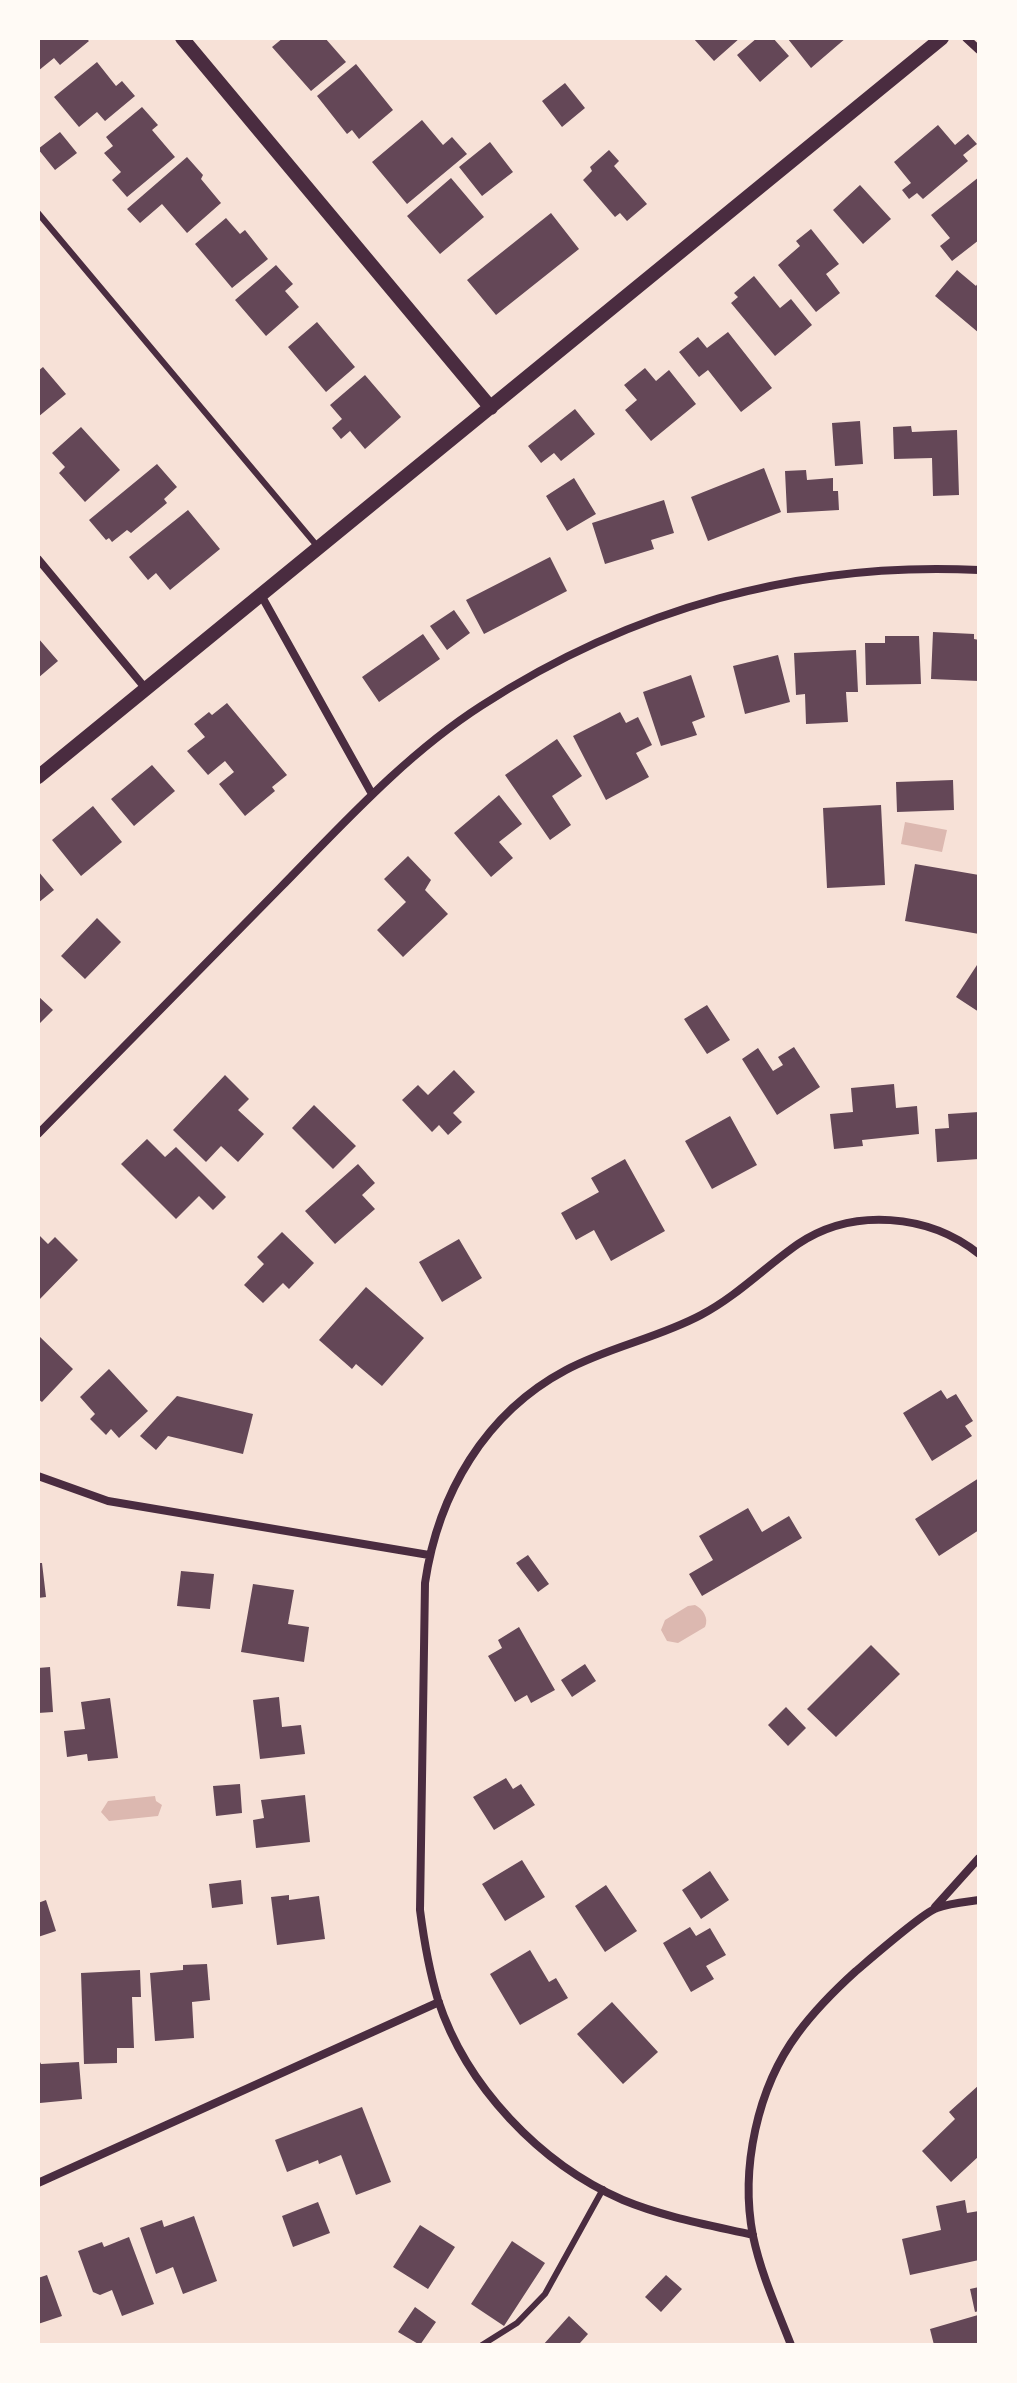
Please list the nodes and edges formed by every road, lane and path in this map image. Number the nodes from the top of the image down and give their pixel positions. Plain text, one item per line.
1 (182, 38) edge
2 (942, 38) edge
3 (966, 38) edge
4 (979, 50) edge
5 (38, 213) edge
6 (491, 408) junction
7 (318, 548) junction
8 (38, 559) edge
9 (979, 570) edge
10 (261, 595) junction
11 (146, 689) junction
12 (38, 777) edge
13 (372, 794) junction
14 (38, 1134) edge
15 (979, 1254) edge
16 (38, 1476) edge
17 (429, 1555) junction
18 (979, 1858) edge
19 (979, 1900) edge
20 (934, 1908) junction
21 (439, 2002) junction
22 (38, 2183) edge
23 (603, 2189) junction
24 (753, 2235) junction
25 (482, 2345) edge
26 (791, 2345) edge

1 - 6 street
2 - 6 street
3 - 4 street
5 - 7 lane
6 - 7 street
7 - 10 street
8 - 11 street
9 - 13 street
10 - 11 street
10 - 13 street
11 - 12 street
13 - 14 street
15 - 17 street
16 - 17 street
17 - 21 street
18 - 20 street
19 - 20 street
20 - 24 street
21 - 22 street
21 - 23 street
23 - 24 street
23 - 25 lane
24 - 26 street

